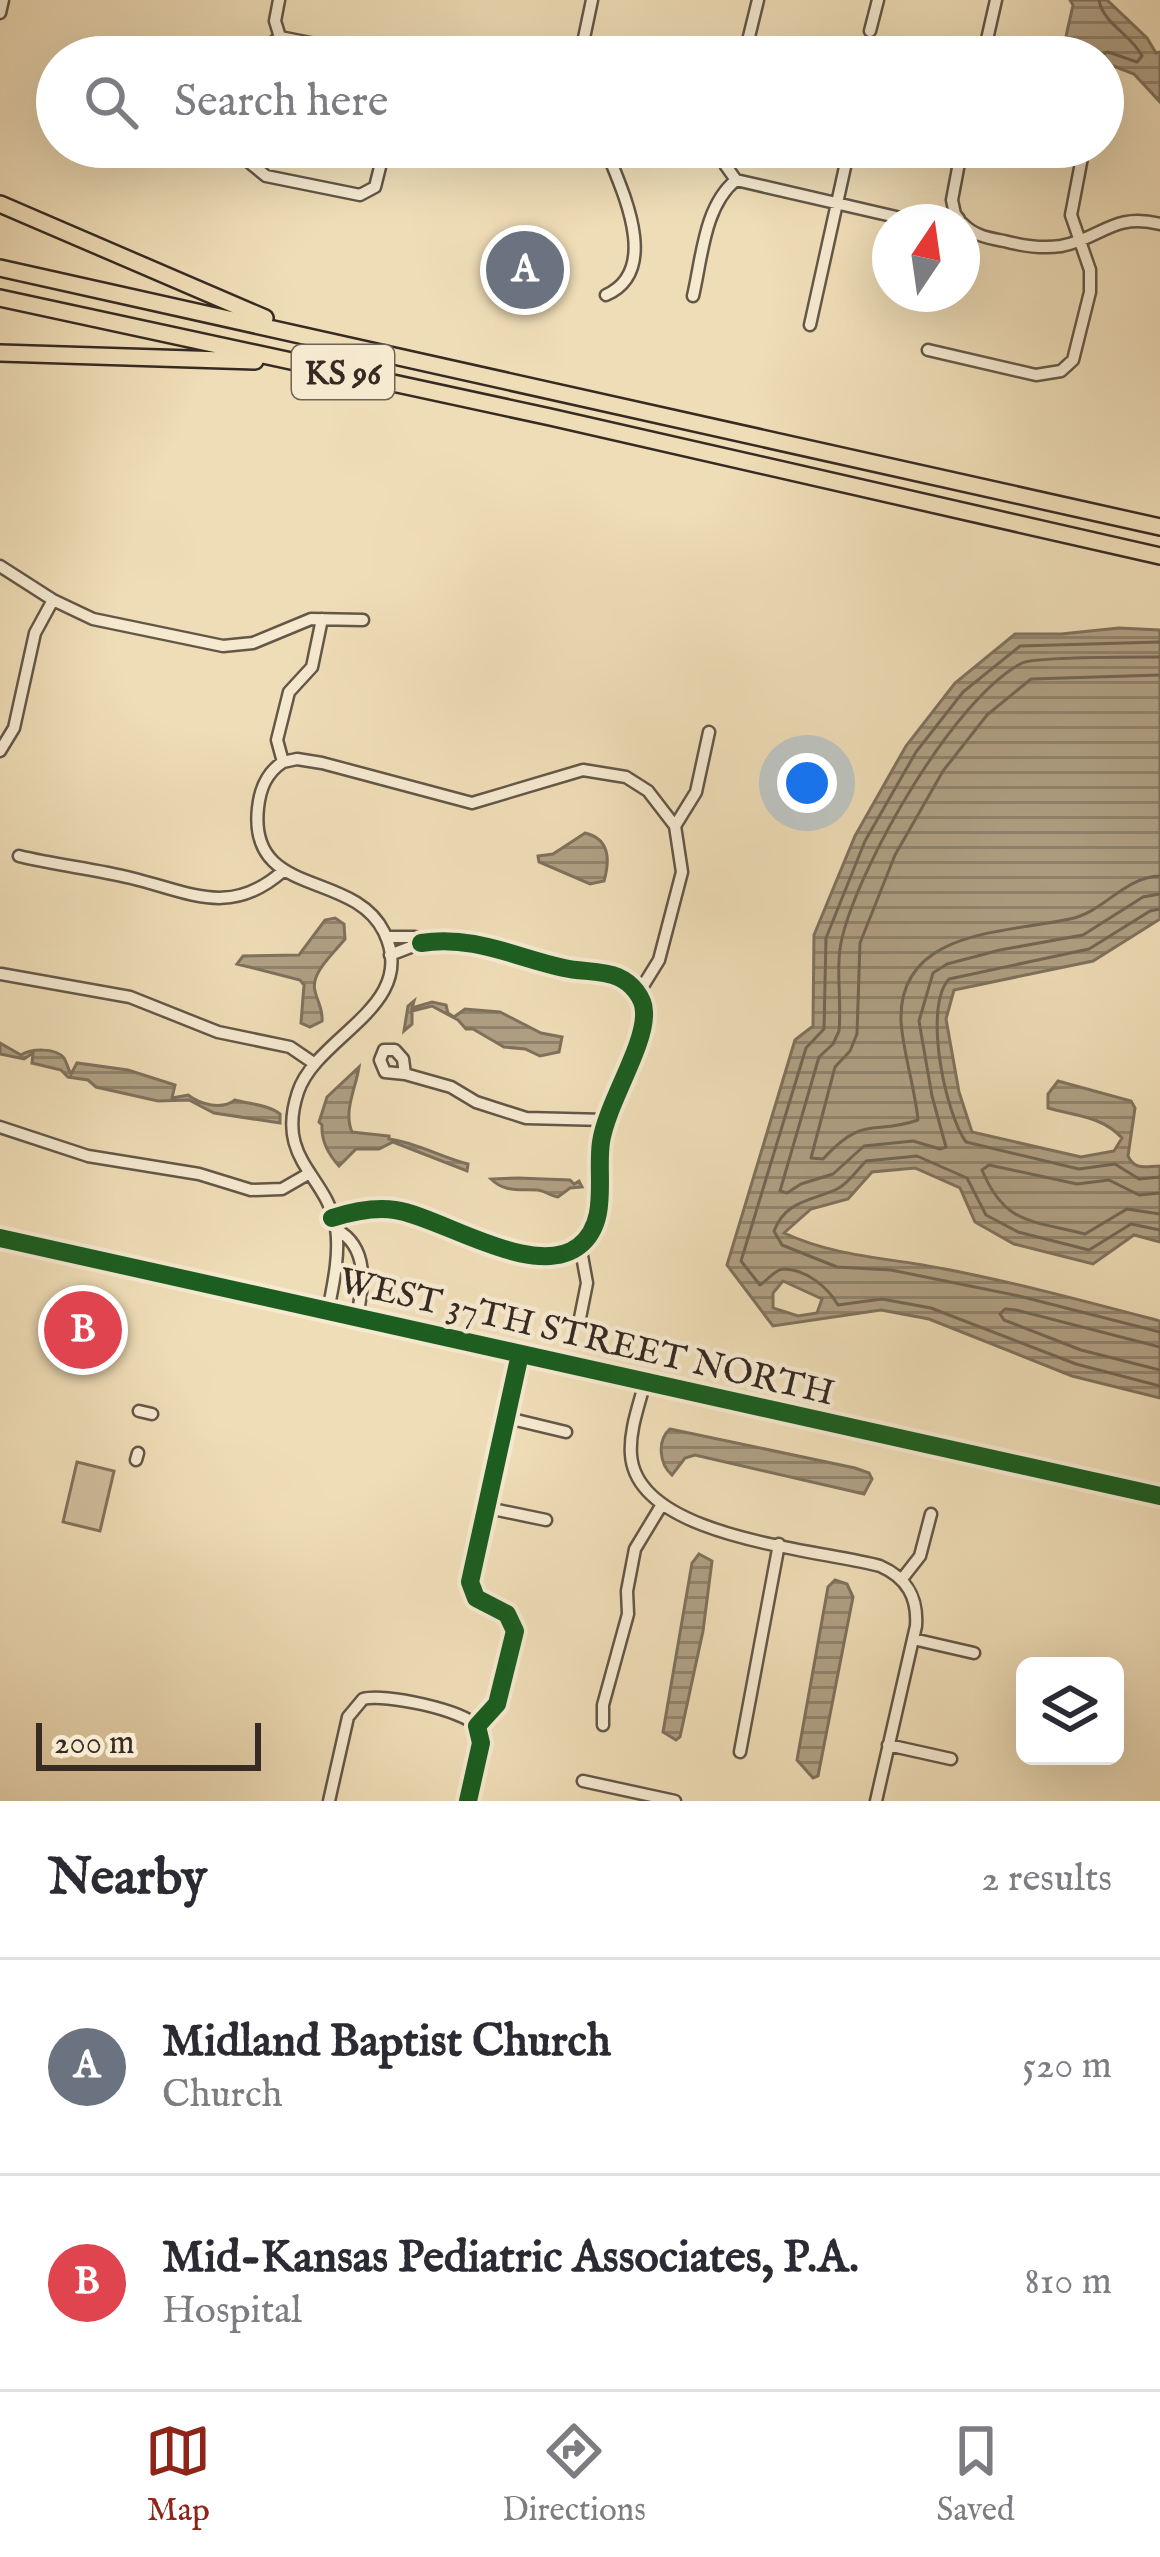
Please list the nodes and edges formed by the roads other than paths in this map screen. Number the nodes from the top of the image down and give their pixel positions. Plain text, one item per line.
1 (3, 0) edge
2 (279, 0) edge
3 (592, 0) edge
4 (758, 0) edge
5 (878, 0) edge
6 (996, 0) edge
7 (0, 13) edge
8 (870, 32) dead end
9 (280, 36) edge
10 (584, 36) edge
11 (749, 36) edge
12 (988, 36) edge
13 (256, 168) edge
14 (380, 168) edge
15 (613, 168) edge
16 (727, 168) edge
17 (845, 168) edge
18 (958, 168) edge
19 (1079, 168) edge
20 (736, 180) junction
21 (0, 204) edge
22 (836, 204) junction
23 (954, 204) edge
24 (872, 212) edge
25 (1160, 224) edge
26 (980, 236) edge
27 (1078, 241) junction
28 (0, 268) edge
29 (606, 295) dead end
30 (693, 296) dead end
31 (0, 298) edge
32 (810, 325) dead end
33 (928, 350) dead end
34 (0, 353) edge
35 (400, 356) junction
36 (362, 376) junction
37 (1160, 527) edge
38 (1160, 556) edge
39 (0, 566) edge
40 (53, 600) junction
41 (322, 619) junction
42 (363, 620) dead end
43 (709, 732) dead end
44 (0, 751) edge
45 (283, 762) junction
46 (675, 826) junction
47 (19, 856) dead end
48 (283, 871) junction
49 (386, 937) junction
50 (421, 943) junction
51 (390, 955) junction
52 (1, 974) edge
53 (638, 994) junction
54 (315, 1064) junction
55 (405, 1074) dead end
56 (605, 1120) junction
57 (0, 1127) edge
58 (308, 1174) junction
59 (364, 1213) junction
60 (338, 1227) junction
61 (0, 1238) edge
62 (580, 1246) junction
63 (328, 1311) junction
64 (357, 1317) junction
65 (580, 1318) dead end
66 (520, 1354) junction
67 (645, 1382) junction
68 (508, 1418) junction
69 (566, 1432) dead end
70 (1160, 1496) edge
71 (661, 1506) junction
72 (488, 1508) junction
73 (931, 1514) dead end
74 (546, 1520) dead end
75 (779, 1544) junction
76 (902, 1579) junction
77 (913, 1639) junction
78 (974, 1653) dead end
79 (603, 1724) dead end
80 (477, 1726) junction
81 (888, 1744) junction
82 (740, 1752) dead end
83 (951, 1759) dead end
84 (583, 1781) dead end
85 (329, 1801) edge
86 (468, 1801) edge
87 (675, 1801) edge
88 (876, 1801) edge

1 - 7 street
2 - 9 street
3 - 10 street
4 - 11 street
5 - 8 street
6 - 12 street
13 - 14 street
15 - 29 street
16 - 20 street
17 - 22 street
18 - 23 street
19 - 27 street
20 - 22 street
20 - 30 street
21 - 35 highway
22 - 24 street
22 - 32 street
25 - 27 street
26 - 27 street
27 - 33 street
28 - 35 highway, KS 96
31 - 36 highway, KS 96
34 - 36 highway
35 - 37 highway, KS 96
36 - 38 highway, KS 96
39 - 40 street
40 - 41 street
40 - 44 street
41 - 42 street
41 - 45 street
43 - 46 street
45 - 46 street
45 - 48 street
46 - 53 street
47 - 48 street
48 - 49 street
49 - 50 street
49 - 51 street
50 - 51 street
50 - 53 street
51 - 54 street
52 - 54 street
53 - 56 street
54 - 58 street
55 - 56 street
56 - 62 street
57 - 58 street
58 - 60 street
59 - 60 street
59 - 60 street
59 - 62 street
60 - 63 street
60 - 64 street
61 - 63 street, WEST 37TH STREET NORTH
62 - 65 street
63 - 64 street, WEST 37TH STREET NORTH
64 - 66 street, WEST 37TH STREET NORTH
66 - 67 street, WEST 37TH STREET NORTH
66 - 68 street
67 - 70 street, WEST 37TH STREET NORTH
67 - 71 street
68 - 69 street
68 - 72 street
71 - 75 street
71 - 79 street
72 - 74 street
72 - 80 street
73 - 76 street
75 - 76 street
75 - 82 street
76 - 77 street
77 - 78 street
77 - 81 street
80 - 85 street
80 - 86 street
81 - 83 street
81 - 88 street
84 - 87 street

